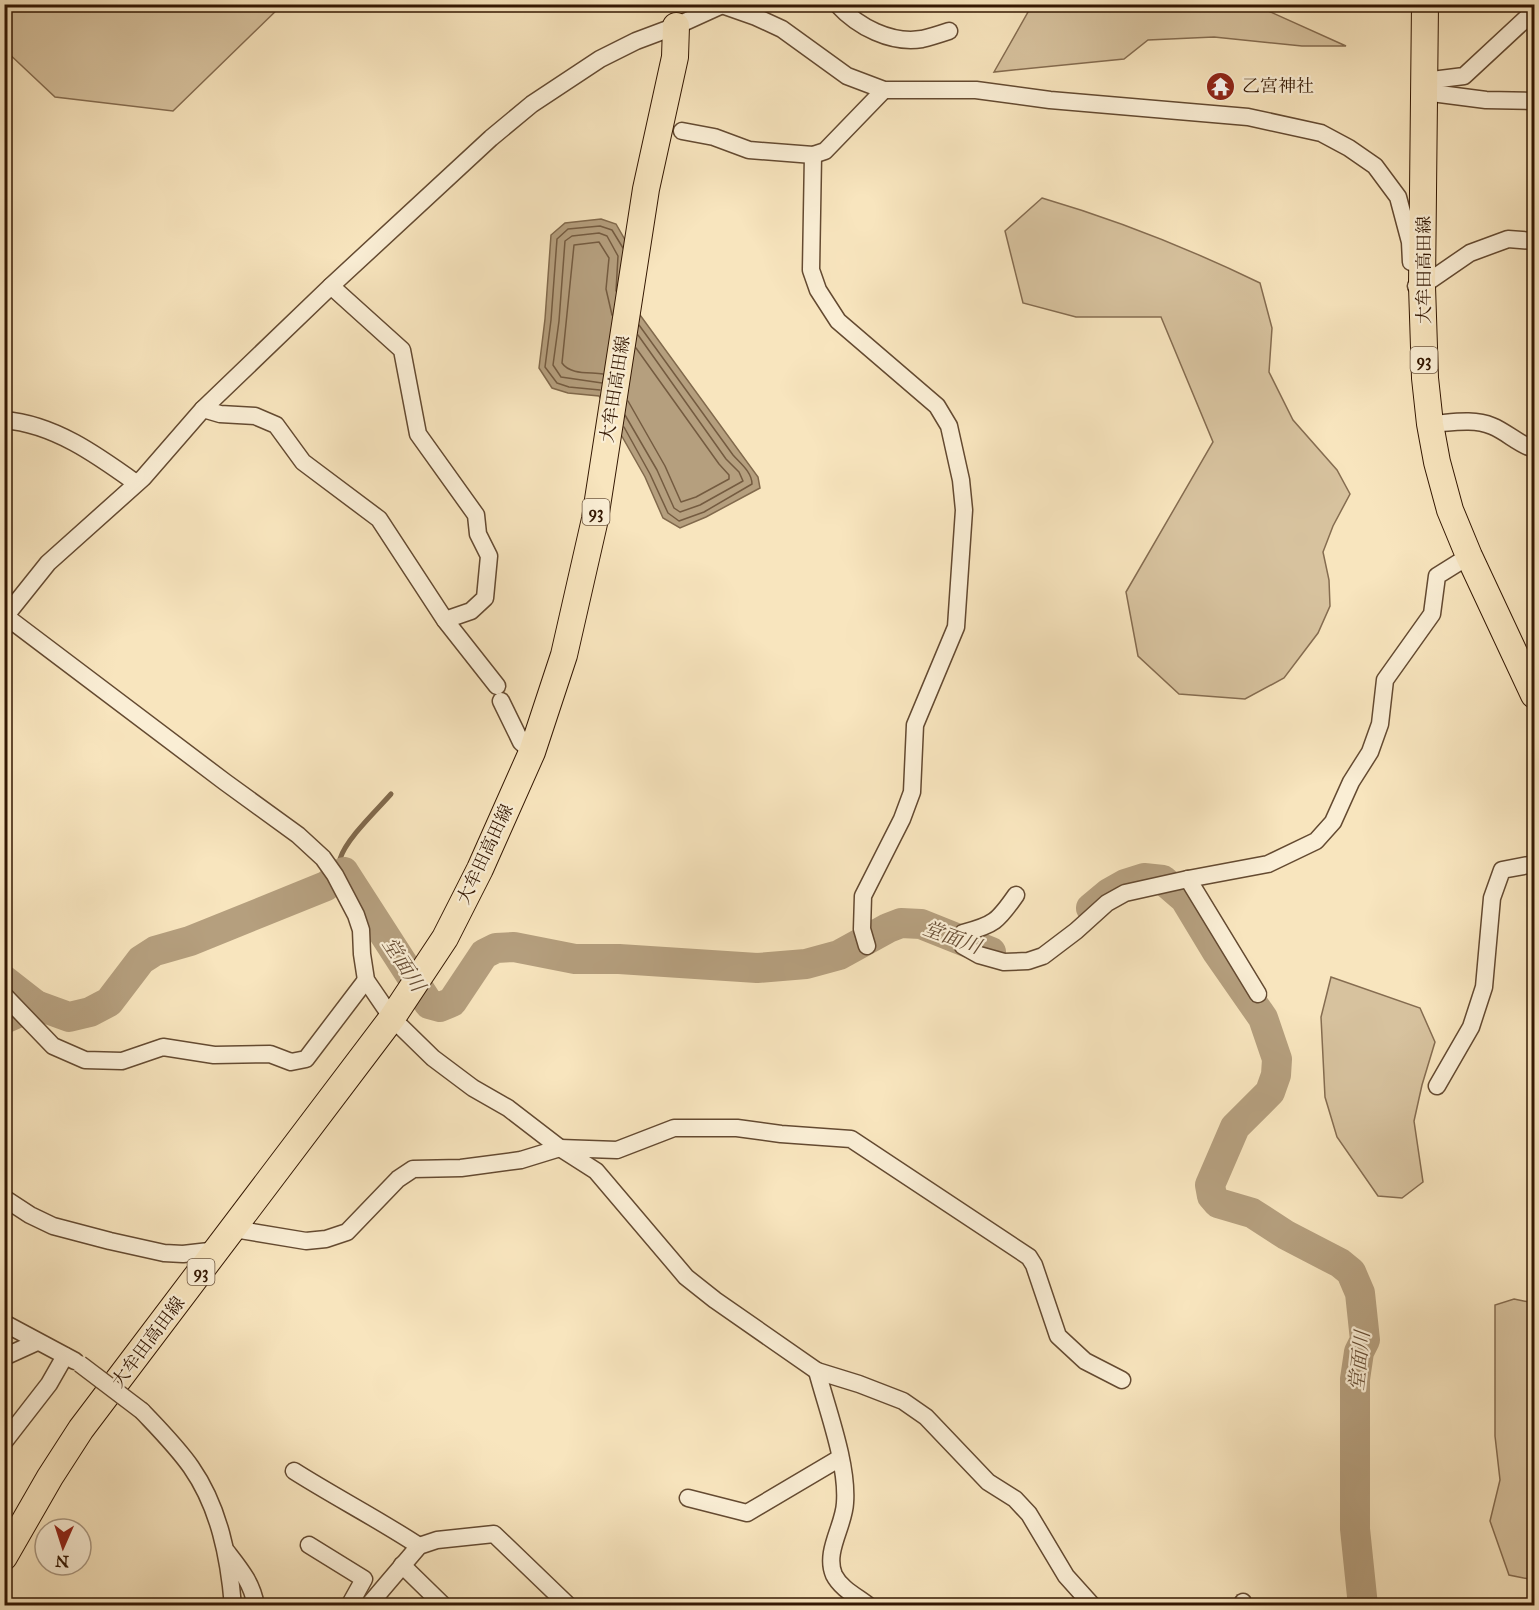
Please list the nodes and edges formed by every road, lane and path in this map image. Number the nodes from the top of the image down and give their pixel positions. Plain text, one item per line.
1 (837, 4) edge
2 (1425, 4) edge
3 (719, 5) edge
4 (1534, 11) edge
5 (675, 26) junction
6 (949, 31) dead end
7 (1424, 86) junction
8 (884, 90) junction
9 (1534, 101) edge
10 (682, 131) dead end
11 (813, 154) junction
12 (1534, 241) edge
13 (331, 286) junction
14 (1422, 286) junction
15 (203, 409) junction
16 (4, 420) edge
17 (1430, 424) junction
18 (1534, 449) edge
19 (136, 483) junction
20 (1469, 556) junction
21 (5, 617) edge
22 (445, 620) junction
23 (1534, 695) edge
24 (532, 752) junction
25 (1534, 864) edge
26 (1188, 879) junction
27 (1016, 895) dead end
28 (867, 946) dead end
29 (366, 980) junction
30 (1258, 994) dead end
31 (10, 1001) edge
32 (392, 1018) junction
33 (1437, 1086) dead end
34 (560, 1148) junction
35 (4, 1198) edge
36 (234, 1229) junction
37 (218, 1250) junction
38 (4, 1323) edge
39 (37, 1341) junction
40 (4, 1357) edge
41 (72, 1360) junction
42 (817, 1371) junction
43 (1122, 1380) dead end
44 (4, 1442) edge
45 (840, 1458) junction
46 (294, 1471) dead end
47 (688, 1498) dead end
48 (309, 1545) dead end
49 (419, 1546) junction
50 (226, 1551) junction
51 (4, 1557) edge
52 (402, 1565) junction
53 (233, 1605) edge
54 (256, 1605) edge
55 (349, 1605) edge
56 (368, 1605) edge
57 (444, 1605) edge
58 (569, 1605) edge
59 (869, 1605) edge
60 (1093, 1605) edge

1 - 6 street
2 - 7 main road, 大牟田高田線 / 93
3 - 5 street
3 - 8 street
4 - 7 street
5 - 13 street
5 - 24 main road, 大牟田高田線 / 93
7 - 9 street
7 - 14 main road, 大牟田高田線 / 93
8 - 11 street
8 - 14 street
10 - 11 street
11 - 28 street
12 - 14 street
13 - 15 street
13 - 22 street
14 - 17 main road, 大牟田高田線 / 93
15 - 19 street
15 - 22 street
16 - 19 street
17 - 18 street
17 - 20 main road, 大牟田高田線 / 93
19 - 21 street
20 - 23 main road, 大牟田高田線 / 93
20 - 26 street
21 - 29 street
22 - 24 street
24 - 32 main road, 大牟田高田線 / 93
25 - 33 street
26 - 27 street
26 - 30 street
29 - 31 street
29 - 32 street
32 - 34 street
32 - 36 main road, 大牟田高田線 / 93
34 - 36 street
34 - 42 street
34 - 43 street
35 - 37 street
36 - 37 main road, 大牟田高田線 / 93
37 - 51 main road, 大牟田高田線 / 93
38 - 39 street
39 - 40 street
39 - 41 street
41 - 44 street
41 - 50 street, bridge
42 - 45 street
42 - 60 street
45 - 47 street
45 - 59 street
46 - 49 street
48 - 55 street
49 - 52 street
49 - 58 street
50 - 53 street
50 - 54 street
52 - 56 street
52 - 57 street

